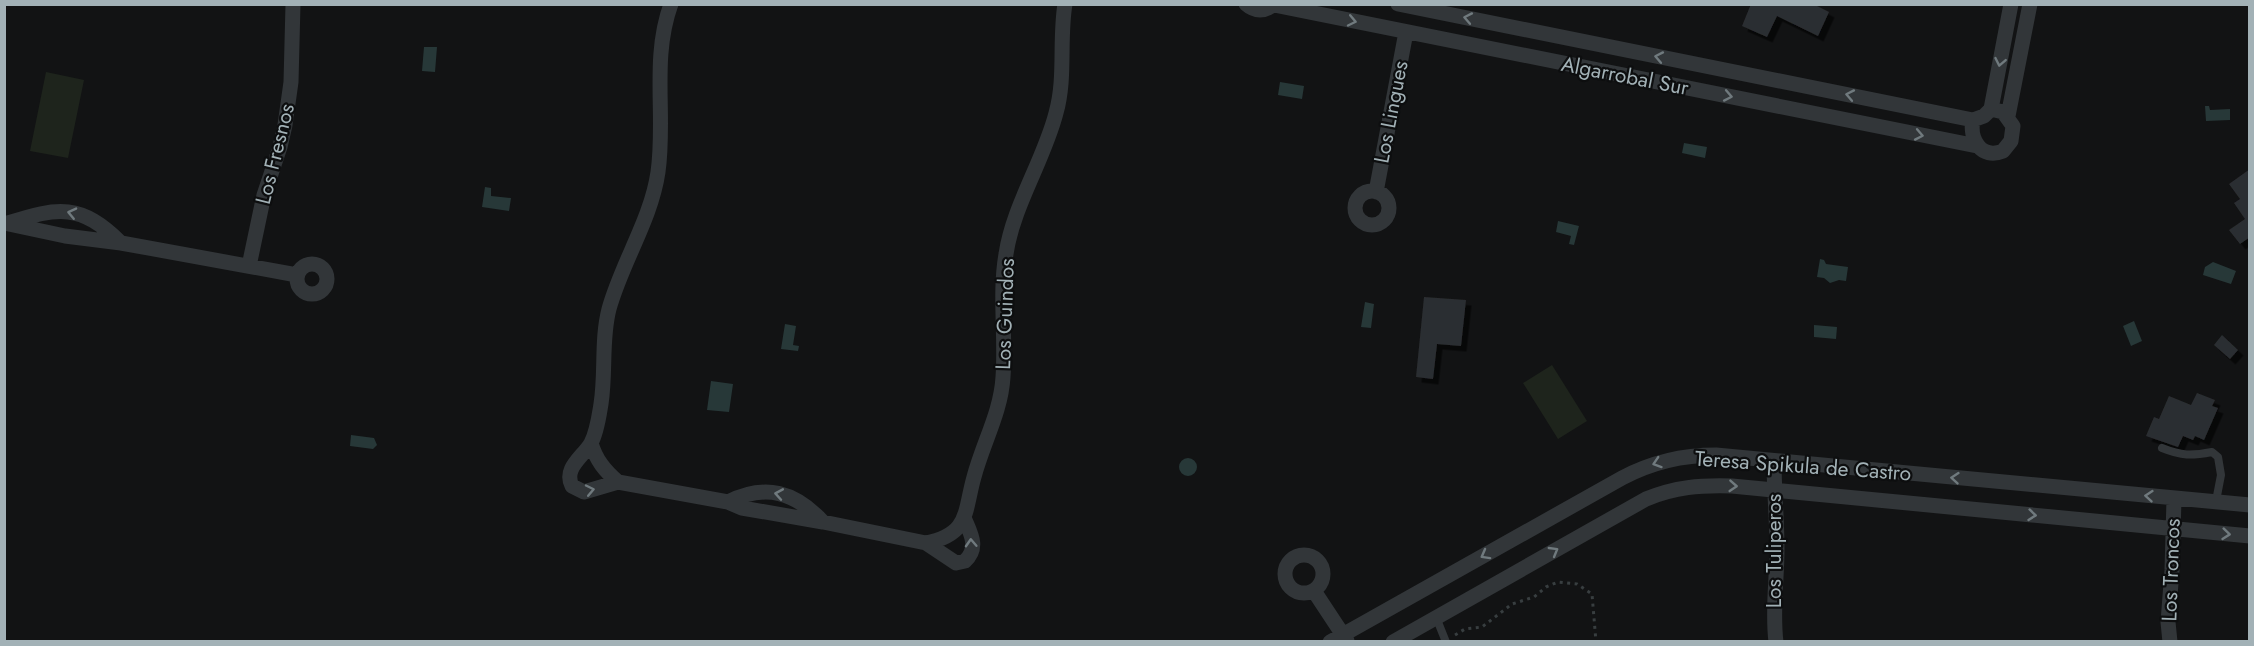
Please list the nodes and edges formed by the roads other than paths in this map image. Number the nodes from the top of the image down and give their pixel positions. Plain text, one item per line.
1 (293, 4) edge
2 (670, 4) edge
3 (1065, 4) edge
4 (1246, 4) edge
5 (1398, 4) edge
6 (2011, 4) edge
7 (2030, 4) edge
8 (1274, 5) edge
9 (1406, 32) junction
10 (1991, 109) junction
11 (2008, 116) junction
12 (1973, 120) junction
13 (1977, 146) junction
14 (1376, 192) dead end
15 (6, 223) edge
16 (121, 243) junction
17 (249, 266) junction
18 (297, 275) dead end
19 (591, 443) junction
20 (2162, 448) dead end
21 (1774, 461) junction
22 (618, 482) junction
23 (1773, 490) junction
24 (2174, 499) junction
25 (2216, 501) junction
26 (728, 502) junction
27 (2250, 505) edge
28 (965, 520) junction
29 (823, 522) junction
30 (2173, 529) junction
31 (2250, 536) edge
32 (926, 543) junction
33 (1314, 591) dead end
34 (1436, 617) junction
35 (1341, 639) edge
36 (1446, 641) edge
37 (1393, 642) edge
38 (1776, 642) edge
39 (2170, 642) edge

1 - 17 street, Los Fresnos
2 - 19 street, Los Guindos
3 - 28 street, Los Guindos
4 - 8 street, Algarrobal Sur
12 -> 5 street, Algarrobal Sur
6 -> 10 street
7 - 11 street, Algarrobal Sur
8 -> 9 street, Algarrobal Sur
9 -> 13 street, Algarrobal Sur
9 - 14 street, Los Lingues
10 - 11 street
10 - 12 street
11 - 13 street, Algarrobal Sur
12 - 13 street
15 - 16 street
16 -> 15 street
16 - 17 street
17 - 18 street
19 - 22 street
19 -> 22 street, Los Guindos
20 - 25 lane
21 - 23 street, Los Tuliperos
24 -> 21 street, Teresa Spikula de Castro
21 -> 35 street, Teresa Spikula de Castro
22 - 26 street, Los Guindos
23 -> 30 street, Teresa Spikula de Castro
34 -> 23 street, Teresa Spikula de Castro
23 - 38 street, Los Tuliperos
24 - 25 street, Teresa Spikula de Castro
24 - 30 street, Los Troncos
25 - 27 street, Teresa Spikula de Castro
26 - 29 street, Los Guindos
29 -> 26 street, Los Guindos
28 - 32 street
32 -> 28 street, Los Guindos
29 - 32 street, Los Guindos
30 -> 31 street, Teresa Spikula de Castro
30 - 39 street, Los Troncos
33 - 35 street
34 - 36 lane
34 - 37 street, Teresa Spikula de Castro

